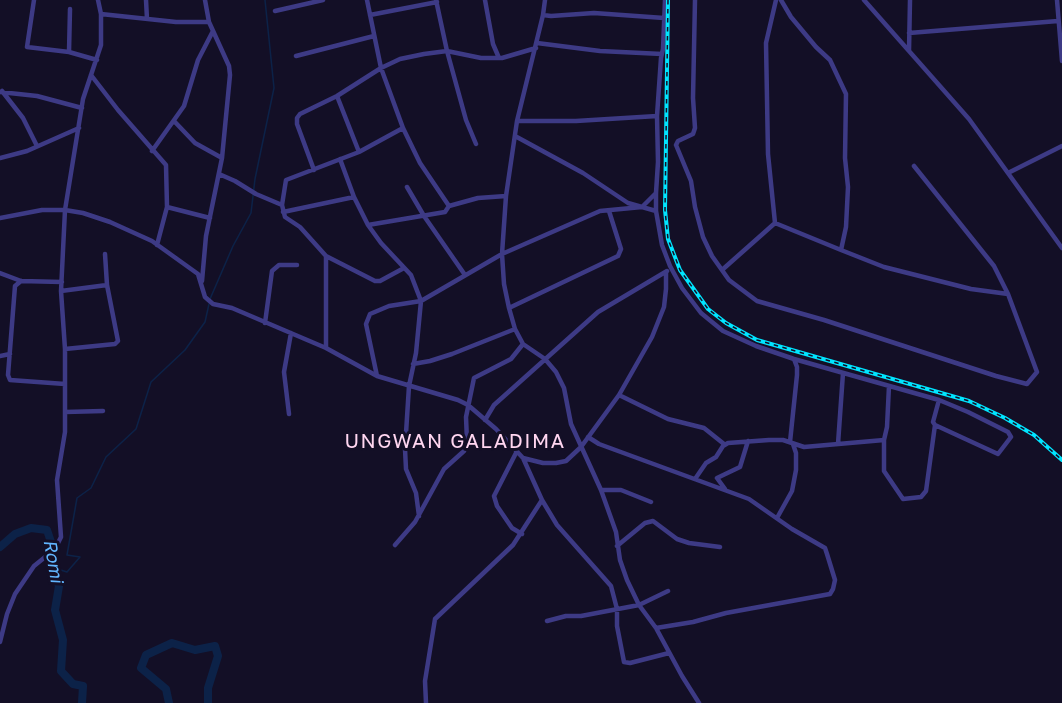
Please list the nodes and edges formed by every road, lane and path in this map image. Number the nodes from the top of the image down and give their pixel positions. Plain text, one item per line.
1 (34, 0) edge
2 (98, 0) edge
3 (146, 0) edge
4 (205, 0) edge
5 (323, 0) edge
6 (367, 0) edge
7 (485, 0) edge
8 (545, 0) edge
9 (665, 0) edge
10 (695, 0) edge
11 (776, 0) edge
12 (782, 0) edge
13 (864, 0) edge
14 (910, 0) edge
15 (1057, 0) edge
16 (436, 1) edge
17 (70, 9) dead end
18 (275, 11) dead end
19 (101, 14) junction
20 (370, 15) junction
21 (543, 15) junction
22 (664, 18) junction
23 (147, 19) junction
24 (1058, 21) junction
25 (209, 22) junction
26 (213, 32) junction
27 (909, 33) junction
28 (374, 36) junction
29 (536, 45) junction
30 (447, 51) junction
31 (69, 52) junction
32 (909, 52) junction
33 (662, 54) junction
34 (296, 56) dead end
35 (499, 57) junction
36 (97, 60) junction
37 (1062, 61) edge
38 (381, 68) junction
39 (91, 75) junction
40 (1, 92) edge
41 (336, 96) junction
42 (82, 108) junction
43 (657, 116) junction
44 (174, 121) junction
45 (517, 121) junction
46 (79, 128) junction
47 (403, 128) junction
48 (515, 136) junction
49 (476, 144) dead end
50 (37, 146) junction
51 (1062, 146) edge
52 (152, 151) junction
53 (359, 152) junction
54 (0, 158) edge
55 (222, 158) junction
56 (340, 159) junction
57 (914, 166) dead end
58 (314, 170) junction
59 (1008, 173) junction
60 (219, 174) junction
61 (407, 187) dead end
62 (656, 192) junction
63 (354, 196) junction
64 (506, 196) junction
65 (282, 206) junction
66 (449, 206) junction
67 (167, 207) junction
68 (642, 207) junction
69 (65, 210) junction
70 (656, 210) junction
71 (609, 211) junction
72 (283, 212) junction
73 (424, 216) junction
74 (0, 218) edge
75 (210, 218) junction
76 (775, 223) junction
77 (368, 225) junction
78 (157, 244) junction
79 (1062, 248) edge
80 (841, 250) junction
81 (105, 254) dead end
82 (502, 254) junction
83 (326, 256) junction
84 (297, 265) dead end
85 (670, 266) junction
86 (404, 268) junction
87 (722, 270) junction
88 (0, 273) edge
89 (666, 273) junction
90 (465, 275) junction
91 (21, 281) junction
92 (62, 282) junction
93 (202, 283) junction
94 (107, 285) junction
95 (61, 291) junction
96 (1008, 294) junction
97 (421, 301) junction
98 (509, 308) junction
99 (265, 322) junction
100 (515, 329) junction
101 (291, 333) junction
102 (523, 344) junction
103 (326, 348) junction
104 (65, 349) junction
105 (10, 354) junction
106 (0, 357) edge
107 (545, 359) junction
108 (794, 360) junction
109 (413, 364) junction
110 (843, 373) junction
111 (377, 376) junction
112 (65, 384) junction
113 (409, 386) junction
114 (889, 386) junction
115 (619, 395) junction
116 (939, 400) junction
117 (468, 405) junction
118 (103, 411) dead end
119 (65, 412) junction
120 (289, 414) dead end
121 (485, 420) junction
122 (935, 425) junction
123 (588, 437) junction
124 (884, 440) junction
125 (748, 441) junction
126 (792, 443) junction
127 (724, 444) junction
128 (838, 444) junction
129 (581, 447) junction
130 (517, 451) junction
131 (523, 458) junction
132 (695, 479) junction
133 (601, 490) junction
134 (727, 490) junction
135 (542, 501) junction
136 (651, 502) dead end
137 (419, 516) junction
138 (777, 518) junction
139 (522, 534) junction
140 (395, 545) dead end
141 (617, 546) junction
142 (720, 547) dead end
143 (668, 591) dead end
144 (639, 605) junction
145 (617, 609) junction
146 (547, 621) dead end
147 (656, 628) junction
148 (0, 642) edge
149 (669, 653) junction
150 (426, 703) edge
151 (699, 703) edge

1 - 31 street
2 - 19 street
3 - 23 street
4 - 25 street
5 - 18 street
6 - 20 street
7 - 35 street
8 - 21 street
9 - 22 street
10 - 87 street
11 - 76 street
12 - 80 street
13 - 32 street
14 - 27 street
15 - 24 street
16 - 20 street
16 - 30 street
17 - 31 street
19 - 23 street
19 - 36 street
20 - 28 street
21 - 22 street
21 - 29 street
22 - 33 street
23 - 25 street
24 - 27 street
24 - 37 street
25 - 26 street
26 - 44 street
26 - 55 street
27 - 32 street
28 - 34 street
28 - 38 street
29 - 33 street
29 - 35 street
29 - 45 street
30 - 35 street
30 - 38 street
30 - 49 street
31 - 36 street
32 - 59 street
33 - 43 street
36 - 39 street
38 - 41 street
38 - 47 street
39 - 42 street
39 - 52 street
40 - 42 street
40 - 50 street
41 - 53 street
41 - 58 street
42 - 46 street
43 - 45 street
43 - 62 street
44 - 52 street
44 - 55 street
45 - 48 street
46 - 50 street
46 - 69 street
47 - 53 street
47 - 66 street
48 - 64 street
48 - 68 street
50 - 54 street
51 - 59 street
52 - 67 street
53 - 56 street
55 - 60 street
56 - 58 street
56 - 63 street
57 - 96 street
58 - 65 street
59 - 79 street
60 - 65 street
60 - 75 street
61 - 73 street
62 - 68 street
62 - 70 street
63 - 72 street
63 - 77 street
64 - 66 street
64 - 82 street
65 - 72 street
66 - 73 street
67 - 75 street
67 - 78 street
68 - 70 street
68 - 71 street
69 - 74 street
69 - 78 street
69 - 92 street
70 - 85 street
71 - 82 street
71 - 98 street
72 - 83 street
73 - 77 street
73 - 90 street
75 - 93 street
76 - 80 street
76 - 87 street
77 - 86 street
78 - 93 street
80 - 96 street
81 - 94 street
82 - 90 street
82 - 98 street
83 - 86 street
83 - 103 street
84 - 99 street
85 - 89 street
85 - 108 street
86 - 97 street
87 - 96 street
88 - 91 street
89 - 107 street
89 - 115 street
90 - 97 street
91 - 92 street
91 - 105 street
92 - 95 street
93 - 99 street
94 - 95 street
94 - 104 street
95 - 104 street
97 - 109 street
97 - 111 street
98 - 100 street
99 - 101 street
100 - 102 street
100 - 109 street
101 - 103 street
101 - 120 street
102 - 107 street
102 - 117 street
103 - 111 street
104 - 112 street
105 - 106 street
105 - 112 street
107 - 121 street
107 - 129 street
108 - 110 street
108 - 126 street
109 - 113 street
110 - 114 street
110 - 128 street
111 - 113 street
112 - 119 street
113 - 117 street
113 - 137 street
114 - 116 street
114 - 124 street
115 - 123 street
115 - 127 street
116 - 122 street
116 - 122 street
117 - 121 street
117 - 137 street
118 - 119 street
119 - 148 street
121 - 130 street
122 - 124 street
123 - 129 street
123 - 132 street
124 - 128 street
125 - 126 street
125 - 127 street
125 - 134 street
126 - 128 street
126 - 138 street
127 - 132 street
129 - 131 street
129 - 133 street
130 - 131 street
130 - 139 street
131 - 135 street
132 - 134 street
133 - 136 street
133 - 141 street
134 - 138 street
135 - 139 street
135 - 145 street
137 - 140 street
138 - 147 street
139 - 150 street
141 - 142 street
141 - 144 street
143 - 144 street
144 - 145 street
144 - 147 street
145 - 146 street
145 - 149 street
147 - 149 street
149 - 151 street

